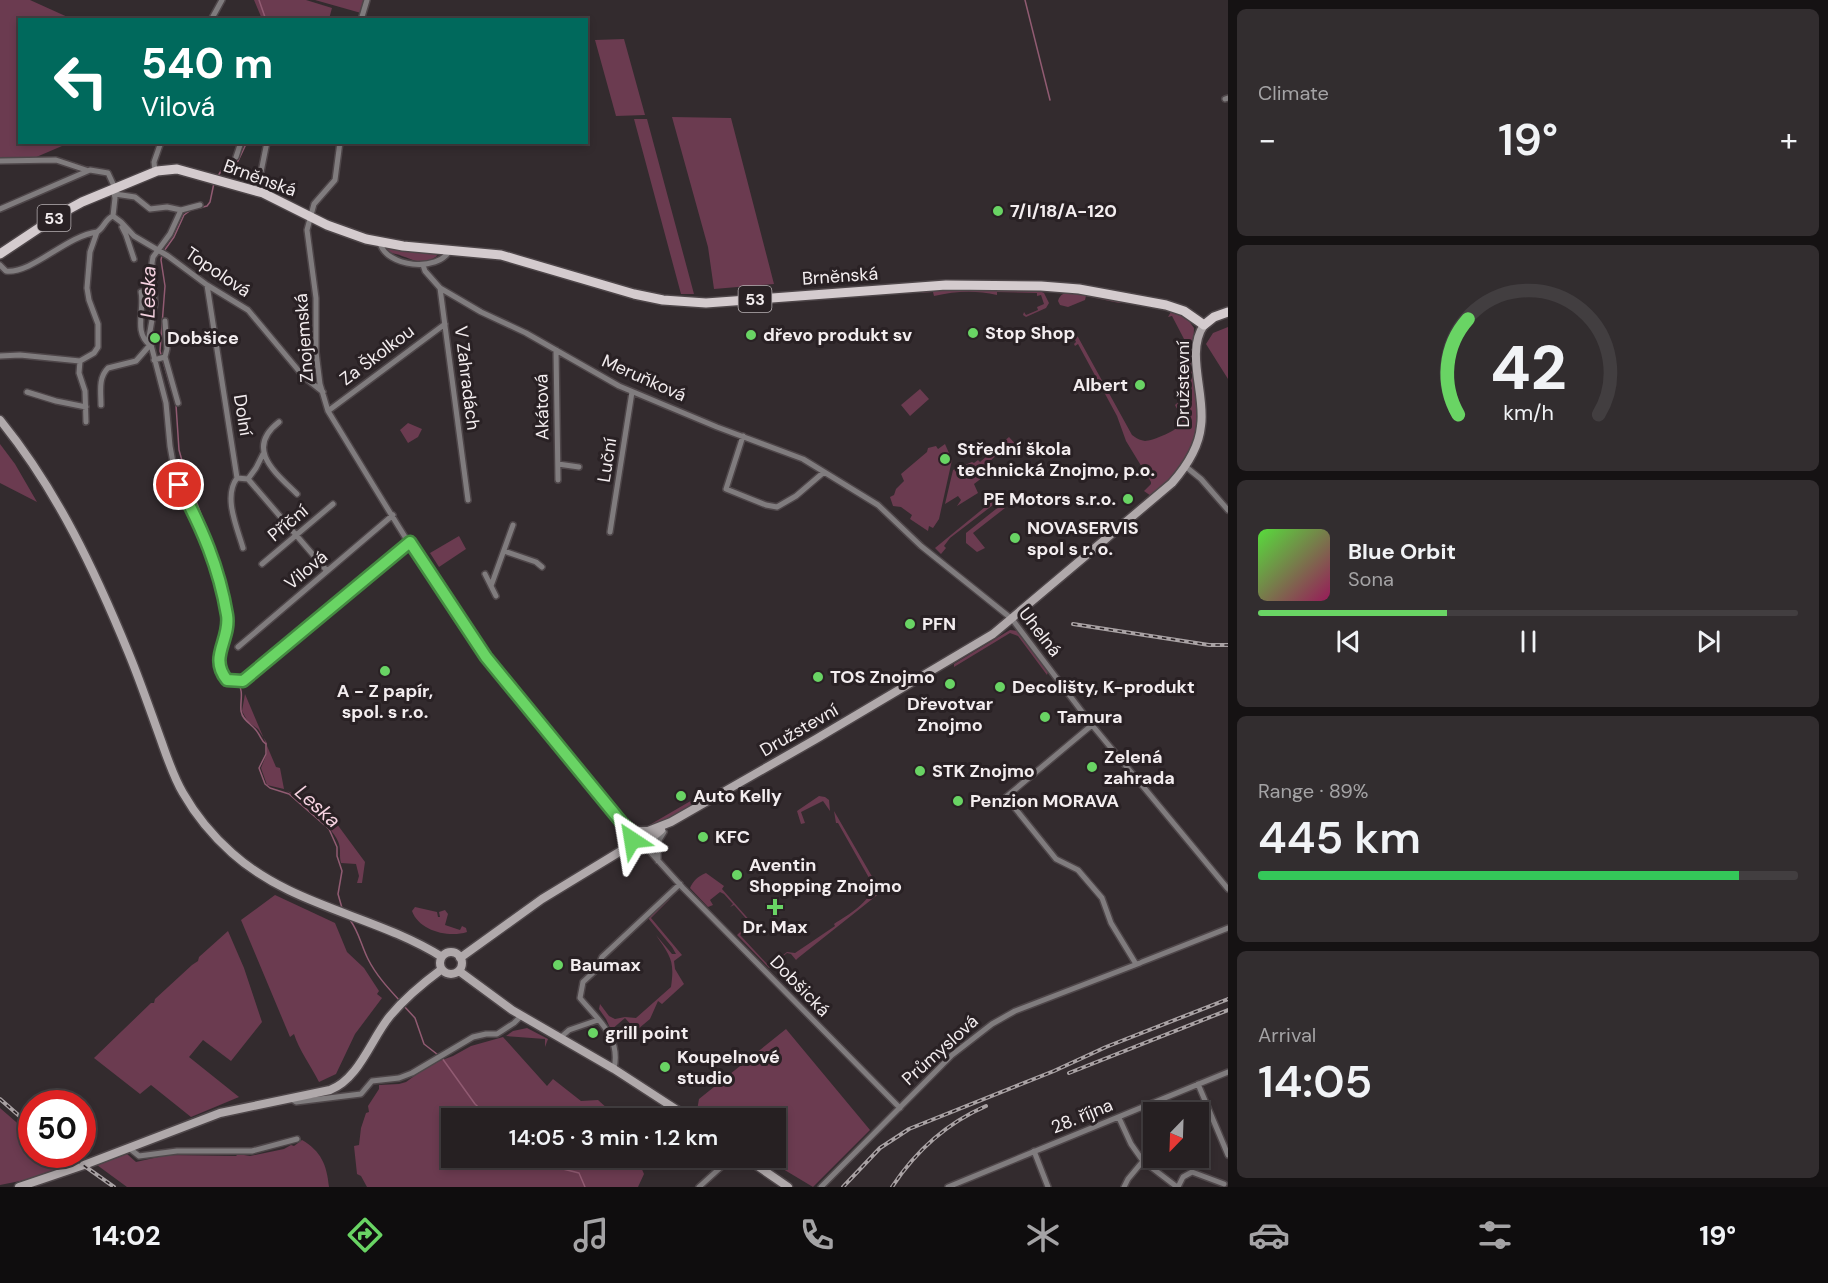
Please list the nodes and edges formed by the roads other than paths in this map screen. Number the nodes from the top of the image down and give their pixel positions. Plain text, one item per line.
1 (222, 0) edge
2 (367, 0) edge
3 (212, 18) edge
4 (362, 18) edge
5 (160, 144) edge
6 (240, 144) edge
7 (263, 144) edge
8 (266, 144) edge
9 (340, 144) edge
10 (265, 150) junction
11 (236, 157) dead end
12 (0, 161) edge
13 (88, 171) junction
14 (155, 172) junction
15 (114, 190) junction
16 (255, 190) junction
17 (200, 205) dead end
18 (0, 209) edge
19 (182, 210) junction
20 (113, 216) junction
21 (309, 217) junction
22 (119, 220) junction
23 (97, 232) junction
24 (380, 243) junction
25 (450, 250) junction
26 (161, 253) junction
27 (0, 254) edge
28 (134, 259) dead end
29 (423, 265) junction
30 (0, 266) edge
31 (207, 285) junction
32 (440, 288) junction
33 (141, 292) dead end
34 (1228, 312) edge
35 (165, 321) dead end
36 (445, 324) junction
37 (1204, 325) junction
38 (150, 345) junction
39 (556, 350) junction
40 (0, 356) edge
41 (160, 358) junction
42 (80, 361) junction
43 (27, 392) dead end
44 (323, 392) junction
45 (632, 392) junction
46 (178, 403) dead end
47 (101, 405) dead end
48 (86, 407) junction
49 (328, 411) junction
50 (0, 420) edge
51 (86, 422) dead end
52 (279, 422) dead end
53 (743, 436) junction
54 (263, 454) junction
55 (258, 464) junction
56 (558, 464) junction
57 (268, 465) junction
58 (1185, 466) junction
59 (579, 467) dead end
60 (824, 472) junction
61 (237, 478) junction
62 (248, 479) junction
63 (558, 480) dead end
64 (842, 482) joint
65 (297, 494) dead end
66 (468, 500) dead end
67 (333, 504) dead end
68 (1228, 510) edge
69 (393, 515) junction
70 (513, 525) dead end
71 (610, 532) dead end
72 (295, 535) junction
73 (410, 542) junction
74 (243, 548) dead end
75 (504, 551) junction
76 (262, 564) dead end
77 (542, 567) dead end
78 (327, 572) junction
79 (485, 574) dead end
80 (491, 586) junction
81 (496, 596) dead end
82 (1012, 619) junction
83 (238, 647) dead end
84 (1092, 725) junction
85 (671, 822) junction
86 (622, 823) junction
87 (643, 831) junction
88 (633, 833) junction
89 (641, 843) junction
90 (619, 853) junction
91 (658, 861) junction
92 (680, 885) junction
93 (1228, 889) edge
94 (1228, 928) edge
95 (442, 957) junction
96 (460, 958) junction
97 (1139, 963) junction
98 (442, 969) junction
99 (459, 970) junction
100 (521, 1016) junction
101 (598, 1020) junction
102 (560, 1038) junction
103 (614, 1069) junction
104 (1228, 1072) edge
105 (1198, 1084) junction
106 (290, 1097) junction
107 (675, 1108) edge
108 (900, 1108) junction
109 (1119, 1118) junction
110 (297, 1139) dead end
111 (129, 1148) junction
112 (1034, 1151) junction
113 (1228, 1155) edge
114 (1143, 1161) joint
115 (720, 1168) edge
116 (760, 1168) edge
117 (1151, 1168) edge
118 (1225, 1184) edge
119 (20, 1187) edge
120 (699, 1187) edge
121 (788, 1187) edge
122 (821, 1187) edge
123 (948, 1187) edge
124 (1048, 1187) edge
125 (1124, 1187) edge
126 (1178, 1187) edge

1 - 3 street
2 - 4 street
5 - 14 street
6 - 11 street
7 - 10 street
8 - 10 street
9 - 21 street
10 - 16 street
12 - 13 street
13 - 15 street
13 - 18 street
14 - 15 main road, Brněnská / 53
14 - 16 main road, Brněnská / 53
15 - 19 street
15 - 20 street
15 - 27 main road, Brněnská / 53
16 - 21 main road, Brněnská / 53
17 - 19 street
19 - 26 street
20 - 22 street, Topolová
20 - 23 street
21 - 24 main road, Brněnská / 53
21 - 44 street, Znojemská
22 - 26 street, Topolová
22 - 28 street
23 - 30 street
23 - 42 street
24 - 25 main road, Brněnská / 53
24 - 29 street, Brněnská
25 - 29 street
25 - 37 main road, Brněnská / 53
26 - 31 street, Topolová
26 - 38 street
29 - 32 street, V Zahradách
31 - 44 street, Topolová
31 - 61 street, Dolní
32 - 36 street, V Zahradách
32 - 39 street, Meruňková
33 - 38 street
34 - 37 main road
35 - 41 street
36 - 49 street, Za Školkou
36 - 66 street, V Zahradách
37 - 58 main road, Družstevní
38 - 41 street
38 - 47 street
39 - 45 street, Meruňková
39 - 56 street, Akátová
40 - 42 street
41 - 46 street
41 - 73 street
42 - 48 street
43 - 48 street
44 - 49 street, Znojemská
45 - 53 street, Meruňková
45 - 71 street, Luční
48 - 51 street
49 - 69 street, Znojemská
50 - 95 main road
52 - 54 street
53 - 60 street, Meruňková
53 - 60 street
54 - 55 street
54 - 57 street
55 - 57 street
55 - 62 street
56 - 59 street, Akátová
56 - 63 street, Akátová
57 - 65 street
58 - 68 street
58 - 82 main road, Družstevní
60 - 64 street, Meruňková
61 - 62 street
61 - 74 street, Dolní
62 - 72 street
64 - 82 street, Uhelná
67 - 72 street, Příční
69 - 73 street, Znojemská
69 - 78 street, Vilová
70 - 75 street
72 - 76 street, Příční
72 - 78 street
73 - 86 street
75 - 77 street
75 - 80 street
78 - 83 street, Vilová
79 - 80 street
80 - 81 street
82 - 84 street, Uhelná
82 - 85 main road, Družstevní
84 - 93 street, Uhelná
84 - 97 street
85 - 87 main road, Družstevní
85 - 89 main road
85 - 91 street
86 - 88 street
86 - 90 street
87 - 88 main road, Družstevní
87 - 89 main road
88 - 89 main road
89 - 90 main road
89 - 91 street, Dobšická
90 - 96 main road
91 - 92 street, Dobšická
92 - 101 street
92 - 108 street, Dobšická
94 - 97 street, Průmyslová
95 - 96 main road
95 - 98 main road
96 - 99 main road
97 - 108 street, Průmyslová
98 - 99 main road
98 - 106 main road
99 - 100 main road
100 - 102 main road
100 - 106 street
101 - 102 street
101 - 103 street
102 - 103 main road
103 - 107 main road
104 - 105 street, 28. října
105 - 109 street, 28. října
105 - 113 street
106 - 111 main road
108 - 122 street, Průmyslová
109 - 112 street, 28. října
109 - 114 street
110 - 111 street
111 - 119 main road
112 - 123 street, 28. října
112 - 124 street
114 - 125 street
115 - 120 street
116 - 121 main road
117 - 126 street
118 - 126 street

